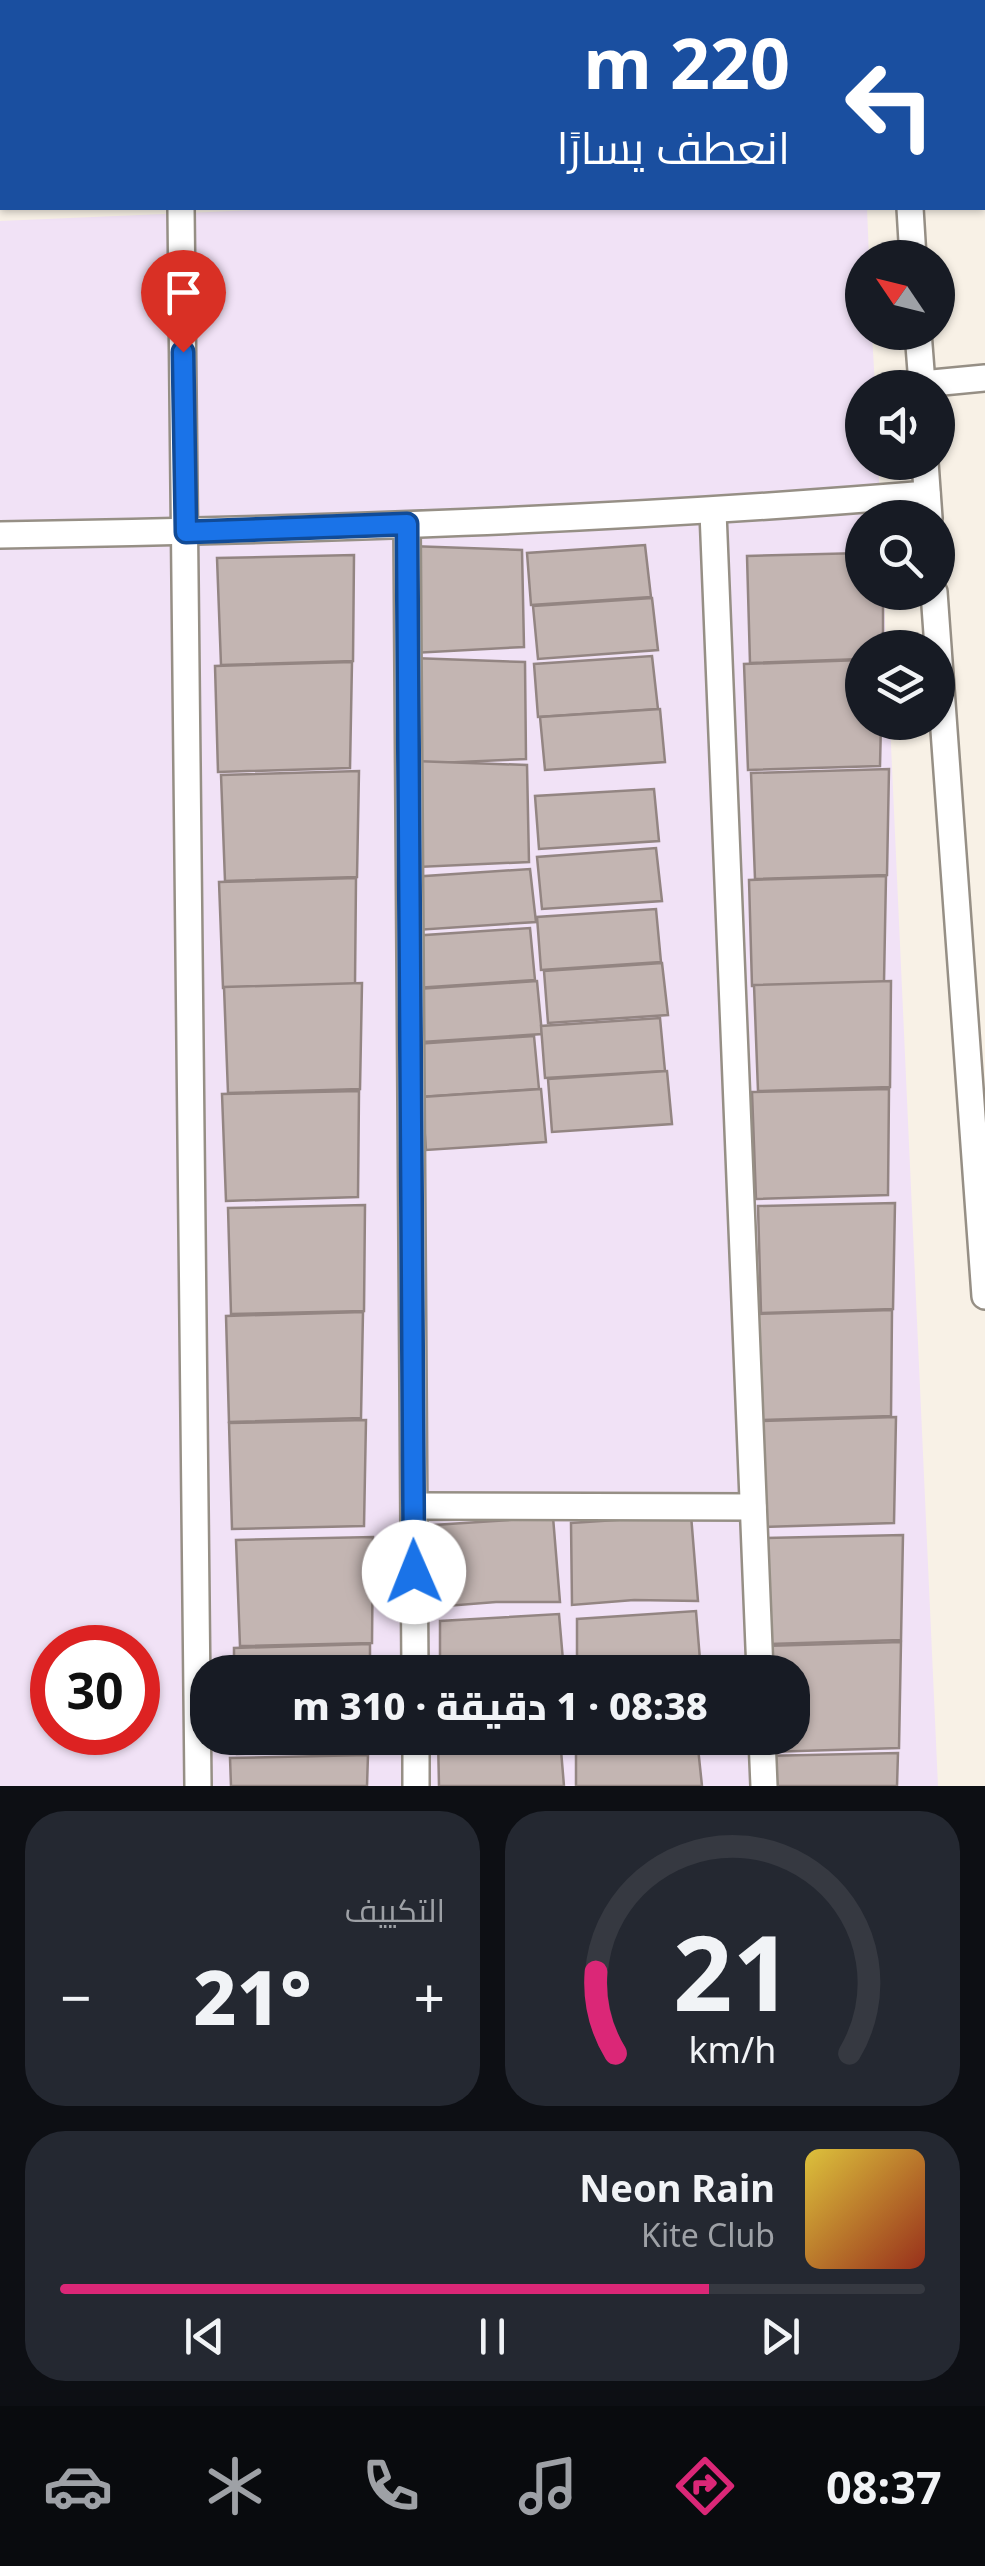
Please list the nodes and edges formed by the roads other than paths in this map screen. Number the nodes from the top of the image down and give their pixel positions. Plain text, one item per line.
1 (181, 210) edge
2 (910, 210) edge
3 (912, 240) edge
4 (985, 378) edge
5 (955, 382) edge
6 (845, 508) edge
7 (713, 512) junction
8 (407, 524) junction
9 (186, 532) junction
10 (0, 535) edge
11 (935, 610) edge
12 (985, 1296) edge
13 (414, 1506) junction
14 (753, 1507) junction
15 (415, 1655) edge
16 (759, 1655) edge
17 (416, 1755) edge
18 (763, 1755) edge
19 (198, 1786) edge
20 (416, 1786) edge
21 (764, 1786) edge

1 - 9 street
2 - 3 street
4 - 5 street
6 - 7 street
7 - 8 street
7 - 14 street
8 - 9 street
8 - 13 street
9 - 10 street
9 - 19 street
11 - 12 street
13 - 14 street
13 - 15 street
14 - 16 street
17 - 20 street
18 - 21 street

